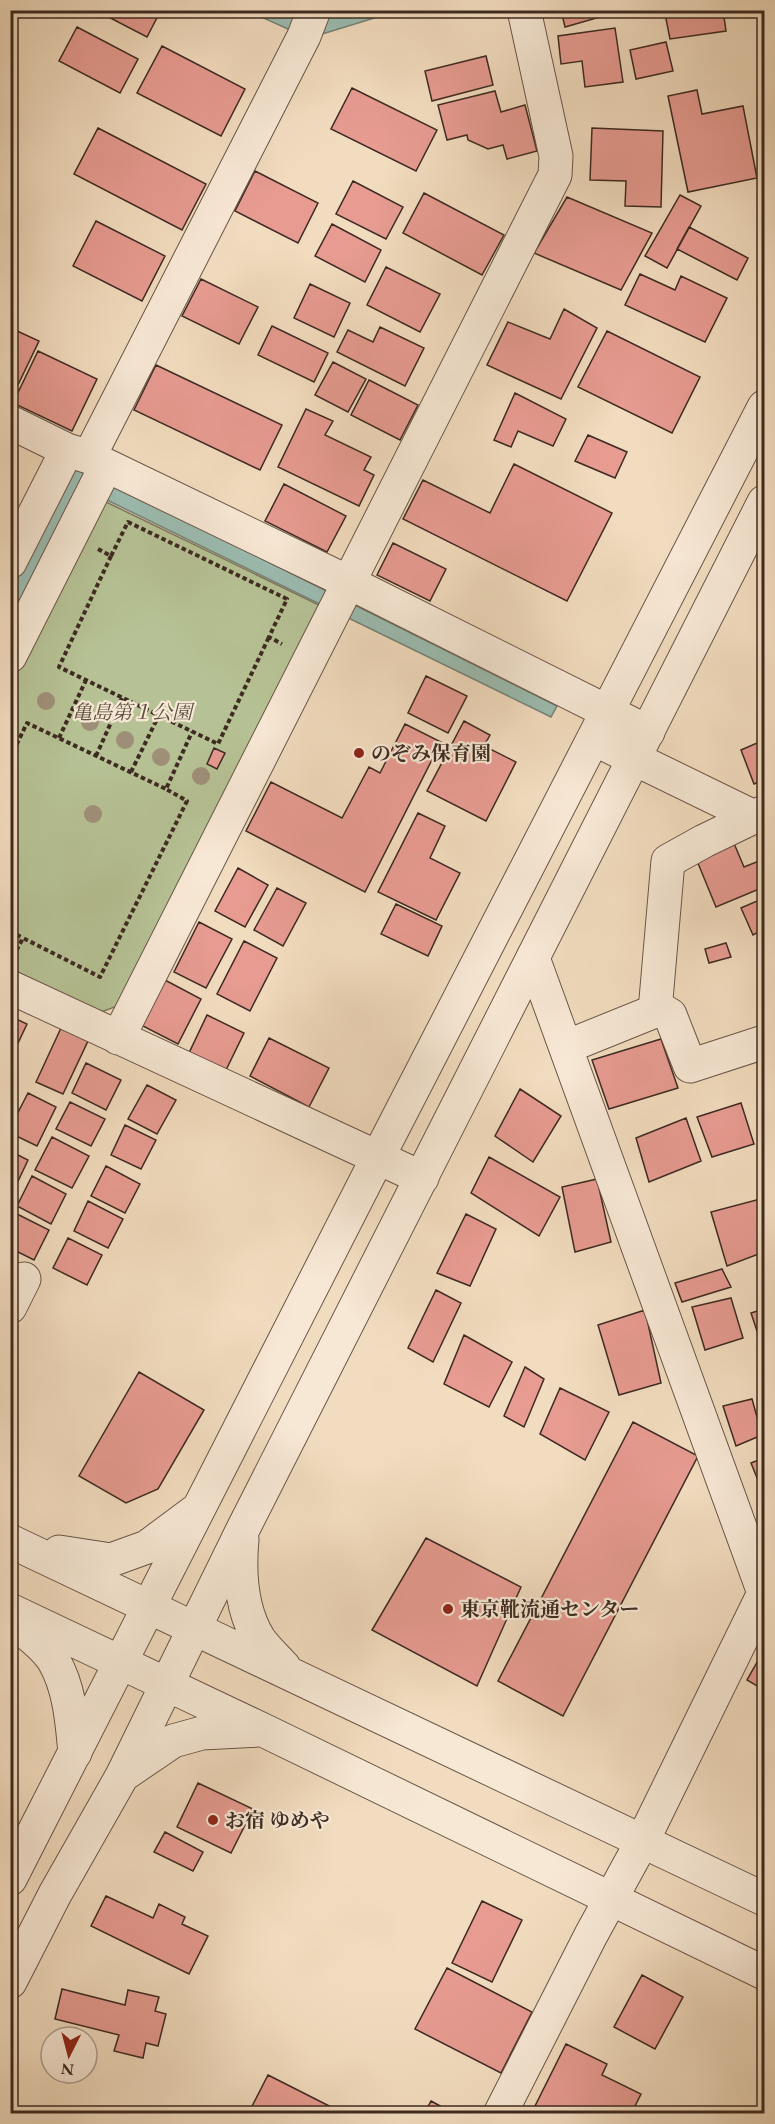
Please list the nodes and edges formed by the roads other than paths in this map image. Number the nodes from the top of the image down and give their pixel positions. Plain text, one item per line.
1 (524, 10) edge
2 (310, 20) edge
3 (765, 407) edge
4 (10, 422) edge
5 (91, 469) junction
6 (765, 502) edge
7 (10, 562) edge
8 (340, 597) junction
9 (10, 656) edge
10 (601, 726) junction
11 (641, 746) junction
12 (758, 814) edge
13 (533, 958) junction
14 (10, 987) edge
15 (655, 1011) junction
16 (118, 1038) junction
17 (765, 1042) edge
18 (566, 1047) junction
19 (377, 1159) junction
20 (422, 1178) junction
21 (200, 1507) junction
22 (243, 1528) junction
23 (10, 1541) edge
24 (764, 1593) edge
25 (149, 1607) junction
26 (10, 1610) edge
27 (10, 1620) edge
28 (194, 1628) junction
29 (121, 1662) junction
30 (291, 1675) junction
31 (166, 1684) junction
32 (263, 1730) junction
33 (75, 1753) junction
34 (122, 1776) junction
35 (643, 1840) junction
36 (10, 1879) edge
37 (611, 1899) junction
38 (765, 1899) edge
39 (765, 1973) edge
40 (10, 1982) edge
41 (500, 2114) edge

1 - 8 street
2 - 5 street
3 - 10 street
4 - 5 street
5 - 7 street
5 - 8 street
5 - 9 street
6 - 11 street
8 - 10 street
8 - 16 street
10 - 11 street
10 - 19 street
11 - 12 street
11 - 13 street
12 - 15 street
13 - 18 street
13 - 20 street
14 - 16 street
15 - 17 street
15 - 18 street
16 - 19 street
18 - 24 street
19 - 20 street
19 - 21 street
20 - 22 street
21 - 23 street
21 - 25 street
22 - 28 street
22 - 30 street
23 - 25 street
24 - 35 street
25 - 28 street
25 - 29 street
26 - 29 street
27 - 33 street
28 - 30 street
28 - 31 street
29 - 31 street
29 - 33 street
30 - 35 street
31 - 32 street
31 - 34 street
32 - 34 street
32 - 37 street
33 - 36 street
34 - 40 street
35 - 37 street
35 - 38 street
37 - 39 street
37 - 41 street

